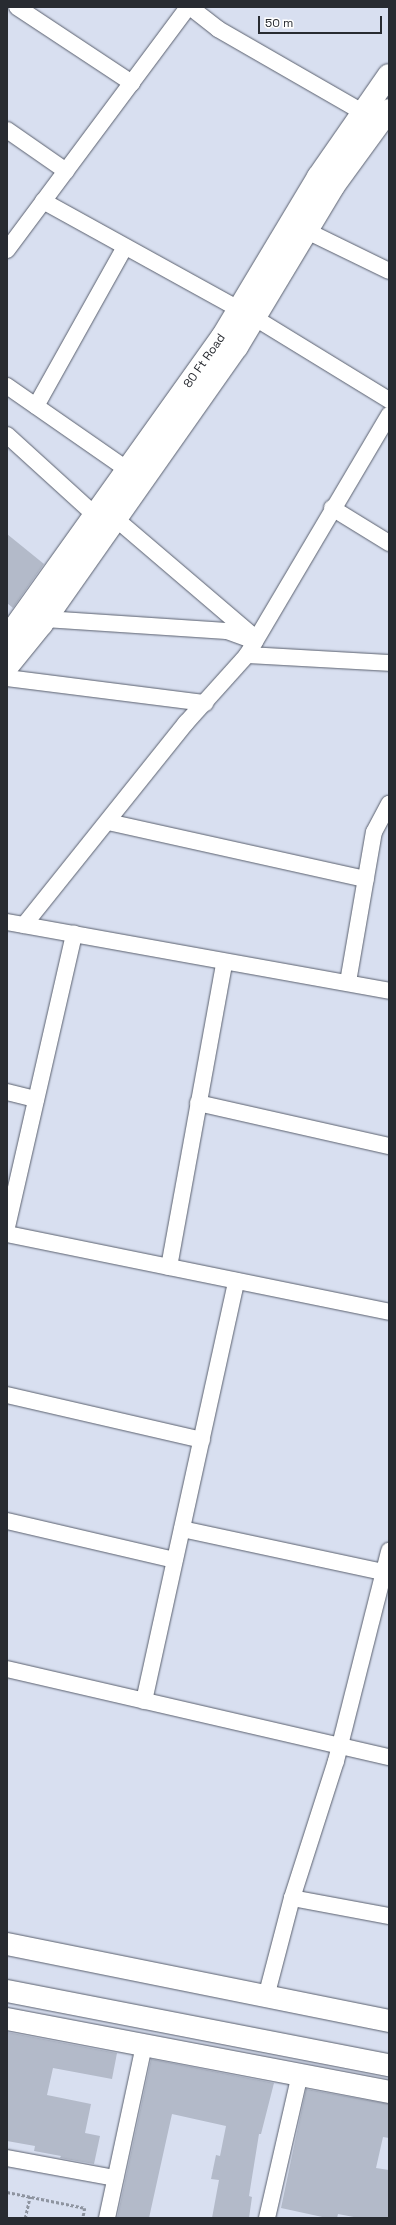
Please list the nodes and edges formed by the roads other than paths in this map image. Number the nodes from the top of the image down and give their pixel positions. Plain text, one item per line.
1 (17, 7) edge
2 (189, 7) edge
3 (389, 75) edge
4 (132, 83) junction
5 (380, 117) edge
6 (7, 130) edge
7 (66, 171) junction
8 (43, 201) junction
9 (306, 231) junction
10 (8, 245) edge
11 (125, 247) junction
12 (389, 271) edge
13 (247, 314) junction
14 (7, 386) edge
15 (389, 400) edge
16 (36, 406) junction
17 (389, 415) edge
18 (7, 435) edge
19 (128, 470) junction
20 (332, 508) junction
21 (106, 517) junction
22 (389, 543) edge
23 (45, 619) junction
24 (7, 638) edge
25 (256, 640) junction
26 (247, 655) junction
27 (389, 662) edge
28 (7, 667) edge
29 (7, 678) edge
30 (205, 702) junction
31 (389, 804) edge
32 (108, 822) junction
33 (366, 879) junction
34 (7, 922) edge
35 (24, 925) junction
36 (74, 934) junction
37 (224, 963) junction
38 (348, 982) junction
39 (389, 991) edge
40 (7, 1092) edge
41 (36, 1099) junction
42 (198, 1103) junction
43 (389, 1146) edge
44 (7, 1227) edge
45 (7, 1234) edge
46 (169, 1267) junction
47 (236, 1281) junction
48 (389, 1312) edge
49 (7, 1395) edge
50 (202, 1440) junction
51 (7, 1521) edge
52 (182, 1529) junction
53 (389, 1551) edge
54 (175, 1560) junction
55 (383, 1572) junction
56 (7, 1670) edge
57 (144, 1701) junction
58 (340, 1746) junction
59 (389, 1756) edge
60 (292, 1898) junction
61 (389, 1916) edge
62 (7, 1944) edge
63 (7, 1991) edge
64 (266, 1997) junction
65 (7, 2019) edge
66 (389, 2021) edge
67 (144, 2045) junction
68 (389, 2065) edge
69 (300, 2074) junction
70 (389, 2092) edge
71 (7, 2158) edge
72 (115, 2178) junction
73 (107, 2218) edge
74 (268, 2218) edge

1 - 4 street
2 - 4 street
2 - 5 street
3 - 5 main road, 80 Ft Road
4 - 7 street
5 - 9 main road, 80 Ft Road
5 - 13 main road, 80 Ft Road
6 - 7 street
7 - 8 street
8 - 10 street
8 - 11 street
9 - 12 street
9 - 13 main road, 80 Ft Road
11 - 13 street
11 - 16 street
13 - 15 street
13 - 19 main road, 80 Ft Road
13 - 21 main road, 80 Ft Road
14 - 16 street
16 - 19 street
17 - 20 street
18 - 21 street
19 - 21 main road, 80 Ft Road
20 - 22 street
20 - 25 street
21 - 23 main road, 80 Ft Road
21 - 24 main road, 80 Ft Road
21 - 25 street
23 - 25 street
23 - 28 main road, 80 Ft Road
25 - 26 street
26 - 27 street
26 - 30 street
29 - 30 street
30 - 32 street
31 - 33 street
32 - 33 street
32 - 35 street
33 - 38 street
34 - 35 street
35 - 36 street
36 - 37 street
36 - 41 street
37 - 38 street
37 - 42 street
38 - 39 street
40 - 41 street
41 - 44 street
42 - 43 street
42 - 46 street
45 - 46 street
46 - 47 street
47 - 48 street
47 - 50 street
49 - 50 street
50 - 52 street
51 - 54 street
52 - 54 street
52 - 55 street
53 - 55 street
54 - 57 street
55 - 58 street
56 - 57 street
57 - 58 street
58 - 59 street
58 - 60 street
60 - 61 street
60 - 64 street
62 - 64 main road
63 - 68 main road
64 - 66 main road
65 - 67 main road
67 - 69 main road
67 - 72 street
69 - 70 main road
69 - 74 street
71 - 72 street
72 - 73 street

